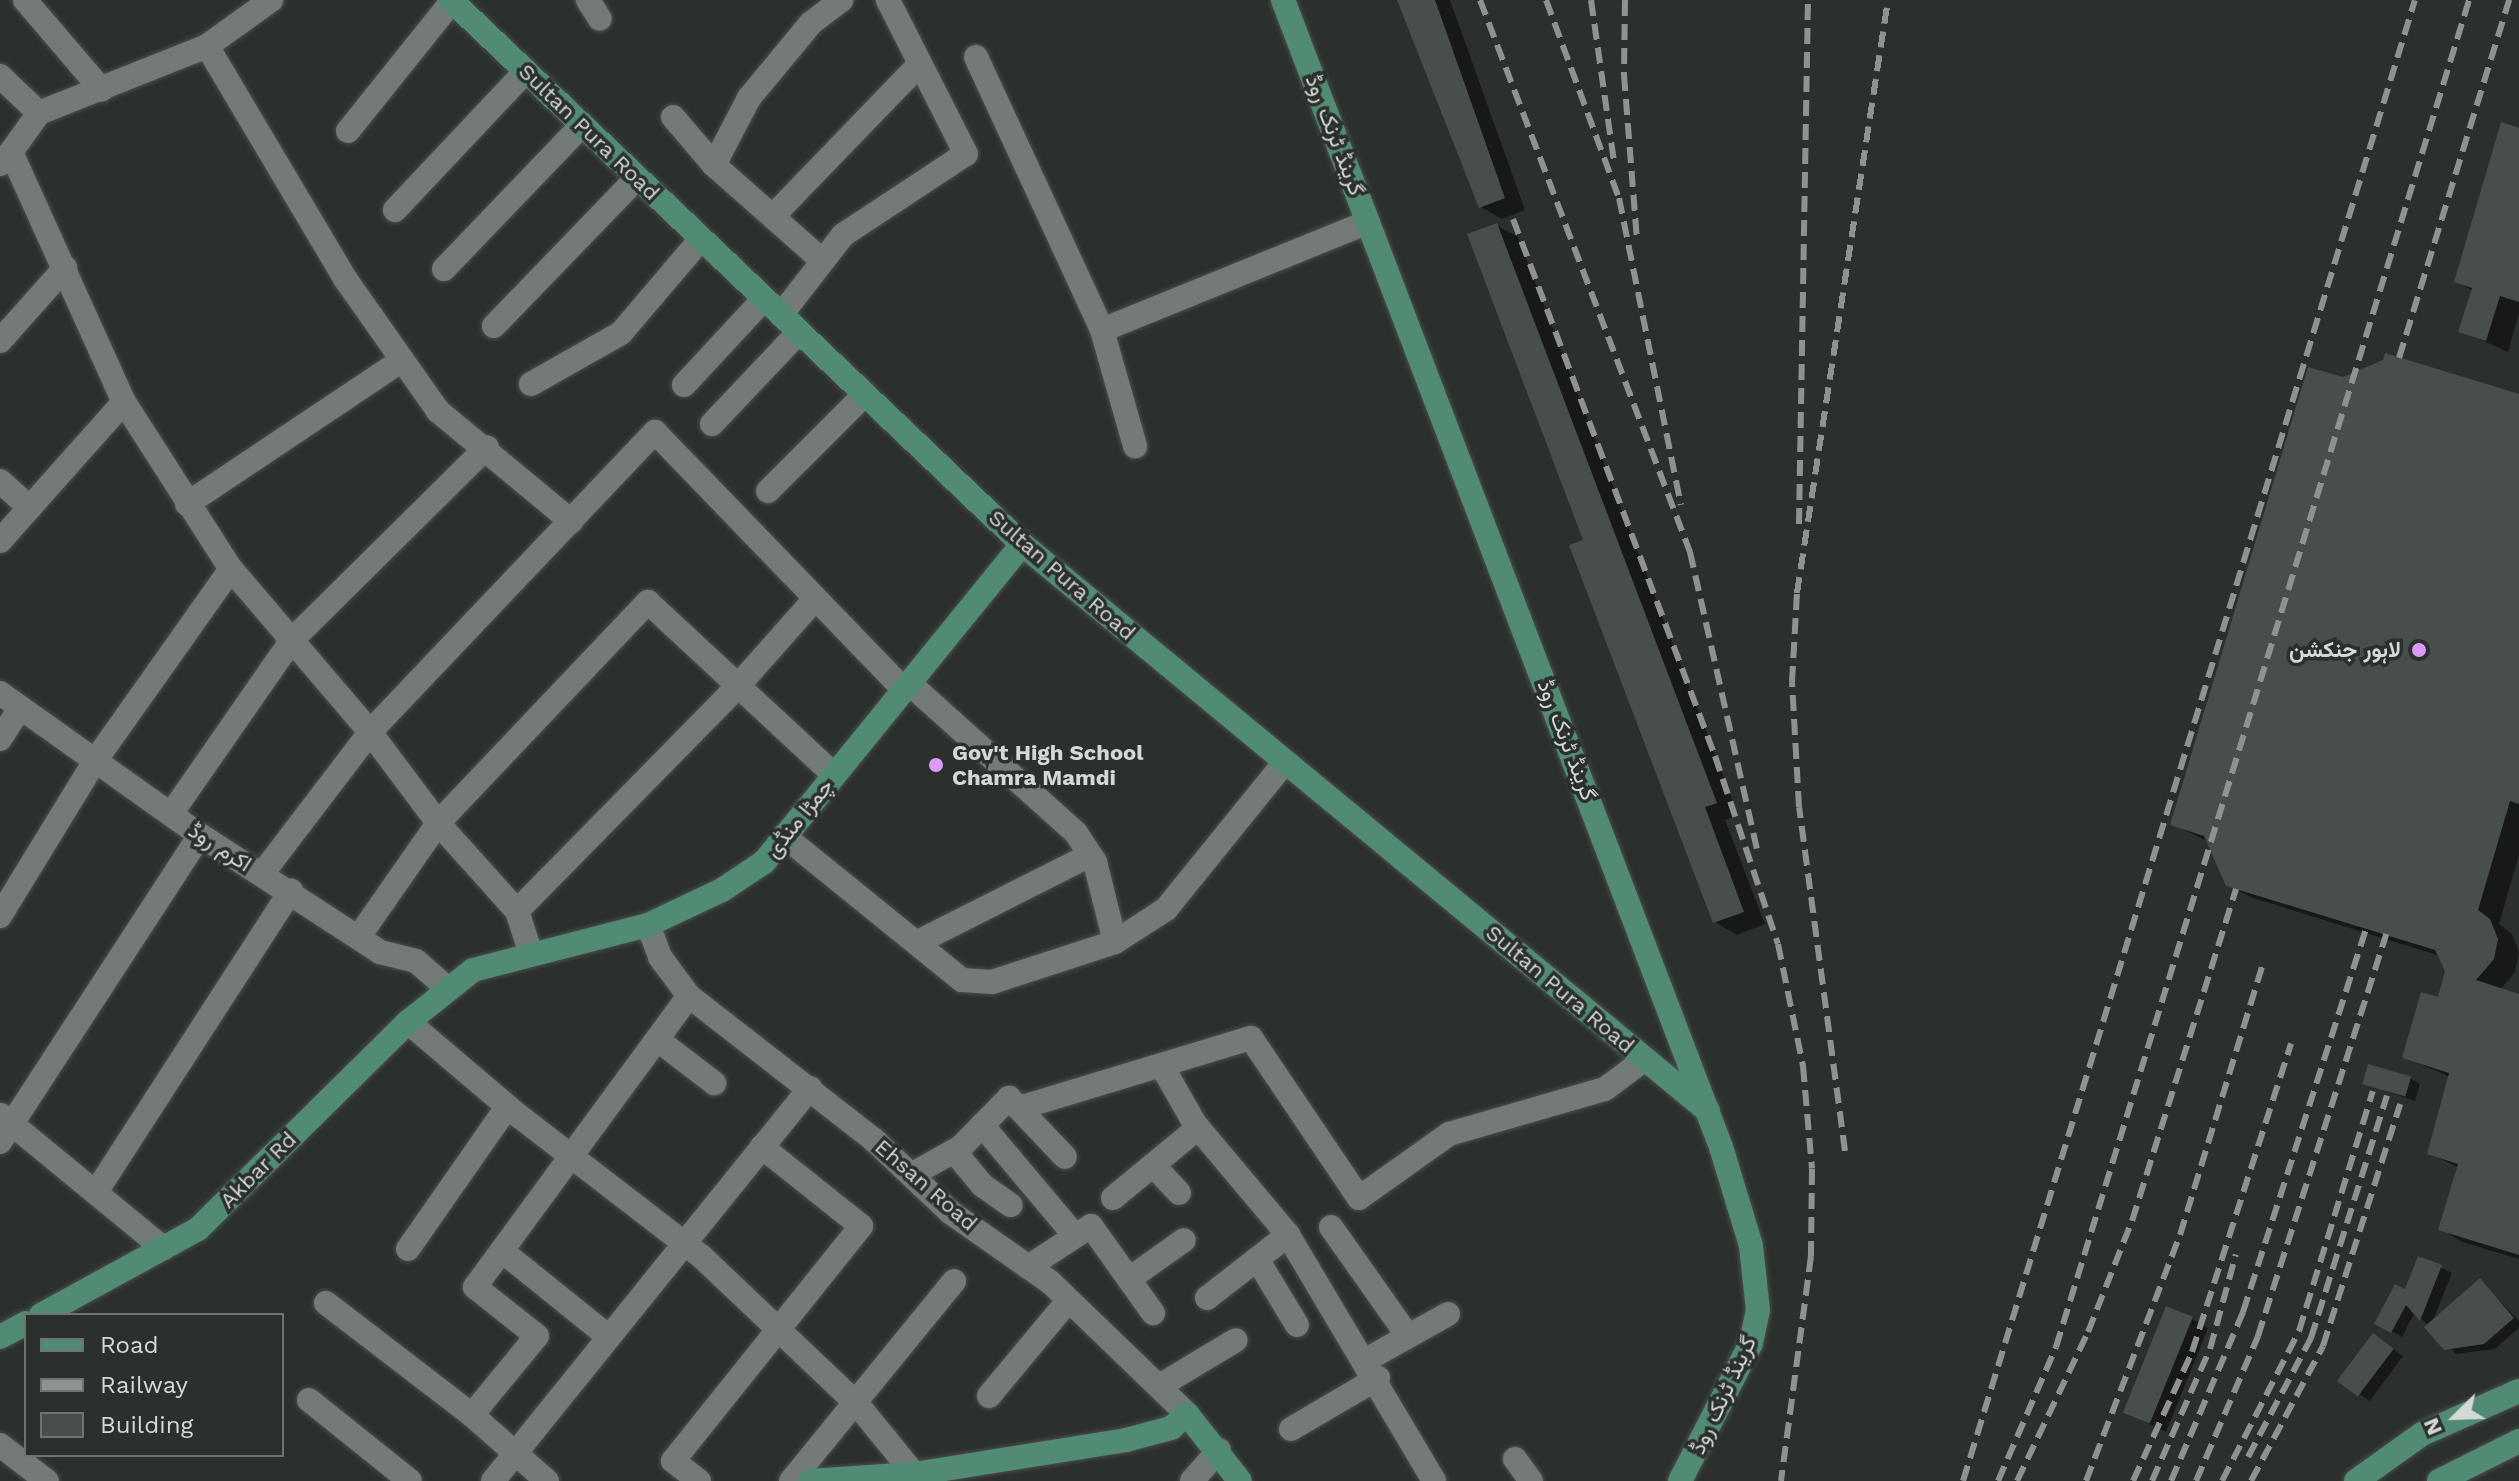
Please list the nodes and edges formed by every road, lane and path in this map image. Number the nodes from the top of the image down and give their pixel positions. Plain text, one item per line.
1 (25, 0) edge
2 (271, 0) edge
3 (451, 0) edge
4 (841, 0) edge
5 (888, 0) edge
6 (1283, 0) edge
7 (207, 46) junction
8 (976, 57) dead end
9 (920, 64) junction
10 (526, 71) junction
11 (0, 76) edge
12 (102, 90) junction
13 (39, 113) junction
14 (673, 117) dead end
15 (582, 125) junction
16 (348, 131) dead end
17 (6, 158) edge
18 (714, 165) junction
19 (637, 178) junction
20 (395, 210) dead end
21 (774, 215) junction
22 (1368, 222) junction
23 (701, 239) junction
24 (823, 261) junction
25 (65, 268) junction
26 (444, 269) dead end
27 (782, 315) junction
28 (494, 326) dead end
29 (1102, 330) junction
30 (2, 335) edge
31 (402, 360) junction
32 (531, 384) dead end
33 (684, 385) dead end
34 (865, 394) junction
35 (124, 402) junction
36 (712, 424) dead end
37 (1135, 446) dead end
38 (487, 447) junction
39 (0, 481) edge
40 (768, 491) dead end
41 (187, 504) junction
42 (30, 508) junction
43 (571, 521) junction
44 (0, 541) edge
45 (1022, 544) junction
46 (231, 569) junction
47 (815, 599) junction
48 (292, 640) junction
49 (907, 687) junction
50 (736, 688) junction
51 (0, 693) edge
52 (20, 708) junction
53 (370, 732) junction
54 (0, 739) edge
55 (95, 761) junction
56 (1285, 762) junction
57 (834, 775) junction
58 (171, 814) junction
59 (438, 823) junction
60 (200, 835) junction
61 (784, 836) junction
62 (1090, 855) junction
63 (262, 874) junction
64 (291, 891) junction
65 (517, 911) junction
66 (0, 916) edge
67 (648, 925) junction
68 (360, 935) junction
69 (920, 941) junction
70 (1115, 942) junction
71 (530, 951) junction
72 (446, 987) junction
73 (689, 996) junction
74 (408, 1022) junction
75 (658, 1040) junction
76 (1645, 1059) junction
77 (1162, 1066) junction
78 (714, 1083) dead end
79 (810, 1088) junction
80 (507, 1107) junction
81 (1019, 1108) junction
82 (1708, 1111) junction
83 (982, 1125) junction
84 (4, 1126) edge
85 (1198, 1128) junction
86 (762, 1147) junction
87 (954, 1151) junction
88 (1065, 1157) dead end
89 (574, 1159) junction
90 (1153, 1165) junction
91 (911, 1175) junction
92 (96, 1192) junction
93 (1179, 1193) dead end
94 (1113, 1198) dead end
95 (1011, 1205) dead end
96 (1331, 1227) dead end
97 (1288, 1235) junction
98 (1075, 1236) junction
99 (1184, 1240) dead end
100 (685, 1244) junction
101 (163, 1248) junction
102 (408, 1249) dead end
103 (502, 1251) junction
104 (1257, 1259) junction
105 (1028, 1267) junction
106 (1129, 1279) junction
107 (954, 1281) dead end
108 (1207, 1298) dead end
109 (1068, 1301) junction
110 (326, 1303) dead end
111 (45, 1313) edge
112 (1153, 1313) dead end
113 (1448, 1314) dead end
114 (24, 1324) edge
115 (1297, 1325) dead end
116 (778, 1329) junction
117 (1408, 1336) junction
118 (0, 1337) edge
119 (609, 1337) junction
120 (1236, 1340) dead end
121 (1372, 1369) junction
122 (1161, 1385) junction
123 (2519, 1391) edge
124 (989, 1396) dead end
125 (309, 1400) dead end
126 (857, 1404) junction
127 (1187, 1414) junction
128 (472, 1415) junction
129 (1291, 1429) dead end
130 (2519, 1441) edge
131 (0, 1445) edge
132 (1219, 1450) junction
133 (515, 1454) junction
134 (1515, 1459) dead end
135 (928, 1475) edge
136 (47, 1481) edge
137 (410, 1481) edge
138 (493, 1481) edge
139 (547, 1481) edge
140 (699, 1481) edge
141 (791, 1481) edge
142 (810, 1481) edge
143 (1192, 1481) edge
144 (1240, 1481) edge
145 (1434, 1481) edge
146 (1531, 1481) edge
147 (1680, 1481) edge
148 (2356, 1481) edge
149 (2439, 1481) edge

1 - 12 street
2 - 7 street
3 - 10 main road, Sultan Pura Road
3 - 16 street
4 - 18 street
5 - 9 street
6 - 22 main road, گرینڈ ٹرنک روڈ
7 - 12 street
7 - 31 street
8 - 29 street
9 - 21 street
9 - 24 street
10 - 15 main road, Sultan Pura Road
10 - 20 street
11 - 13 street
12 - 13 street
13 - 17 street
14 - 18 street
15 - 19 main road, Sultan Pura Road
15 - 26 street
17 - 25 street
18 - 21 street
19 - 23 main road, Sultan Pura Road
19 - 28 street
21 - 24 street
22 - 29 street
22 - 82 main road, گرینڈ ٹرنک روڈ
23 - 27 main road, Sultan Pura Road
23 - 32 street
24 - 27 street
25 - 30 street
25 - 35 street
27 - 33 street
27 - 34 main road, Sultan Pura Road
27 - 36 street
29 - 37 street
31 - 38 street
31 - 41 street
34 - 40 street
34 - 45 main road, Sultan Pura Road
35 - 41 street
35 - 42 street
38 - 43 street
38 - 48 street
39 - 42 street
41 - 46 street
42 - 44 street
43 - 47 street
43 - 53 street
45 - 49 main road, چمڑا منڈی
45 - 56 main road, Sultan Pura Road
46 - 48 street
46 - 55 street
47 - 49 street
47 - 50 street
48 - 53 street
48 - 58 street
49 - 57 main road, چمڑا منڈی
49 - 62 street
50 - 57 street
50 - 59 street
50 - 65 street
51 - 52 street, اکرم روڈ
52 - 54 street
52 - 55 street, اکرم روڈ
53 - 59 street
53 - 63 street
55 - 58 street, اکرم روڈ
55 - 66 street
56 - 70 street
56 - 76 main road, Sultan Pura Road
57 - 61 main road, چمڑا منڈی
58 - 60 street, اکرم روڈ
59 - 65 street
59 - 68 street
60 - 63 street, اکرم روڈ
60 - 84 street
61 - 67 main road, چمڑا منڈی
61 - 69 street
62 - 69 street
62 - 70 street
63 - 64 street, اکرم روڈ
64 - 68 street, اکرم روڈ
64 - 92 street
65 - 71 street
67 - 71 main road, چمڑا منڈی
67 - 73 street, Ehsan Road
68 - 72 street, اکرم روڈ
69 - 70 street
71 - 72 main road, چمڑا منڈی
72 - 74 main road, Akbar Rd
73 - 75 street
73 - 79 street, Ehsan Road
74 - 80 street
74 - 101 main road, Akbar Rd
75 - 78 street
75 - 89 street
76 - 77 street
76 - 82 main road, Sultan Pura Road
77 - 81 street
77 - 85 street
79 - 86 street
79 - 91 street, Ehsan Road
80 - 89 street
80 - 102 street
81 - 83 street
81 - 88 street
82 - 147 main road, گرینڈ ٹرنک روڈ
83 - 87 street
83 - 98 street
84 - 92 street
85 - 90 street
85 - 97 street
86 - 100 street
86 - 116 street
87 - 91 street
87 - 95 street
89 - 100 street
89 - 103 street
90 - 93 street
90 - 94 street
91 - 105 street, Ehsan Road
92 - 101 street
96 - 117 street
97 - 104 street
97 - 121 street
98 - 105 street
98 - 106 street
99 - 106 street
100 - 116 street
100 - 119 street
101 - 111 main road, Akbar Rd
103 - 119 street
103 - 128 street
104 - 108 street
104 - 115 street
105 - 109 street, Ehsan Road
106 - 112 street
107 - 126 street
109 - 122 street, Ehsan Road
109 - 124 street
110 - 128 street
113 - 117 street
114 - 118 main road
116 - 126 street
116 - 140 street
117 - 121 street
119 - 133 street
120 - 122 street
121 - 129 street
121 - 145 street
122 - 127 street, Ehsan Road
123 - 148 main road
125 - 137 street
126 - 135 street
126 - 141 street
127 - 132 main road, Ehsan Road
127 - 135 main road
128 - 133 street
130 - 149 main road
131 - 136 street
132 - 143 street
132 - 144 main road, Ehsan Road
133 - 138 street
133 - 139 street
134 - 146 street
135 - 142 main road

